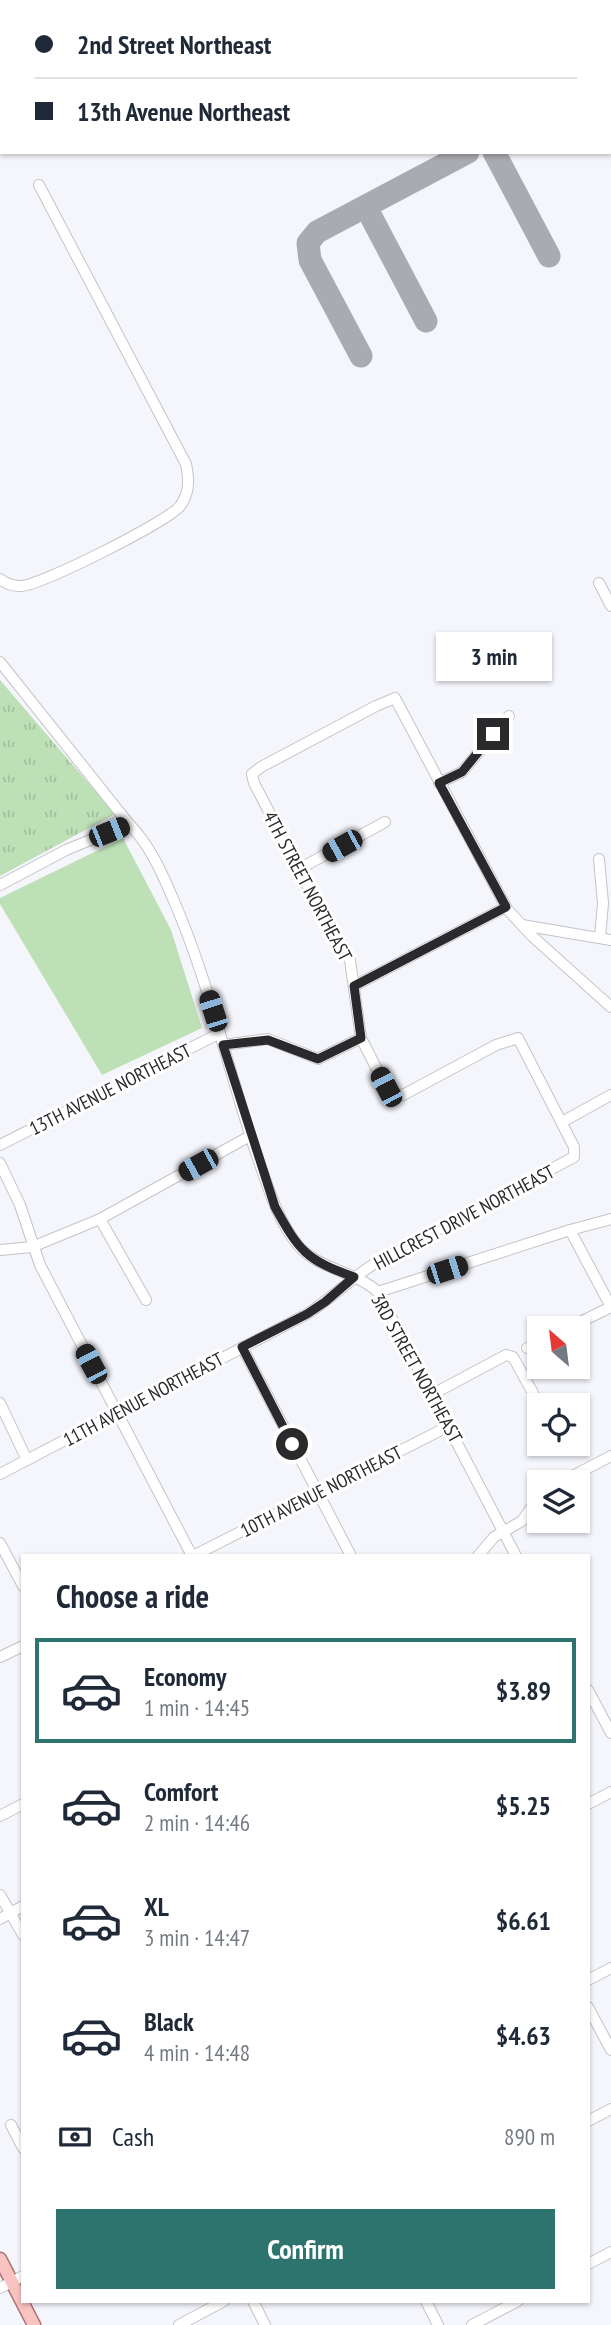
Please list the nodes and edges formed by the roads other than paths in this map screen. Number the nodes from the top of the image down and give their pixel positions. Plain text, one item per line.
1 (39, 185) dead end
2 (0, 579) edge
3 (599, 583) dead end
4 (611, 606) edge
5 (0, 662) edge
6 (509, 716) dead end
7 (439, 783) junction
8 (385, 822) dead end
9 (129, 824) junction
10 (599, 859) dead end
11 (299, 869) junction
12 (0, 885) edge
13 (506, 907) junction
14 (522, 925) junction
15 (606, 939) edge
16 (354, 986) junction
17 (611, 1007) edge
18 (220, 1033) junction
19 (361, 1038) junction
20 (223, 1045) junction
21 (611, 1095) edge
22 (562, 1122) junction
23 (250, 1136) junction
24 (0, 1145) edge
25 (0, 1163) edge
26 (100, 1219) junction
27 (611, 1219) edge
28 (570, 1230) junction
29 (32, 1247) junction
30 (0, 1250) edge
31 (354, 1277) junction
32 (378, 1292) junction
33 (146, 1300) dead end
34 (611, 1307) edge
35 (590, 1317) edge
36 (242, 1347) junction
37 (533, 1393) dead end
38 (433, 1394) junction
39 (0, 1403) edge
40 (117, 1413) junction
41 (449, 1426) junction
42 (611, 1456) edge
43 (27, 1460) junction
44 (584, 1470) edge
45 (0, 1474) edge
46 (318, 1493) junction
47 (527, 1514) edge
48 (504, 1532) junction
49 (0, 1543) edge
50 (191, 1554) edge
51 (196, 1554) edge
52 (350, 1554) edge
53 (480, 1554) edge
54 (515, 1554) edge
55 (21, 1582) edge
56 (21, 1647) edge
57 (0, 1657) edge
58 (590, 1694) edge
59 (611, 1733) edge
60 (611, 1792) edge
61 (590, 1803) edge
62 (21, 1805) edge
63 (0, 1816) edge
64 (0, 1895) edge
65 (21, 1907) edge
66 (5, 1916) edge
67 (21, 1933) edge
68 (611, 1968) edge
69 (590, 1979) edge
70 (590, 2011) edge
71 (611, 2050) edge
72 (611, 2109) edge
73 (590, 2121) edge
74 (10, 2125) dead end
75 (21, 2144) edge
76 (611, 2252) edge
77 (0, 2259) edge
78 (590, 2263) edge
79 (11, 2282) edge
80 (21, 2301) edge
81 (22, 2303) edge
82 (220, 2303) edge
83 (254, 2303) edge
84 (427, 2303) edge
85 (514, 2303) edge
86 (34, 2325) edge
87 (179, 2325) edge
88 (265, 2325) edge
89 (438, 2325) edge
90 (472, 2325) edge

1 - 2 street
3 - 4 street
5 - 9 street, 3RD STREET NORTHEAST
6 - 7 street
7 - 11 street, 4TH STREET NORTHEAST
7 - 13 street
8 - 11 street
9 - 12 street
9 - 18 street, 3RD STREET NORTHEAST
10 - 15 street
11 - 16 street, 4TH STREET NORTHEAST
13 - 14 street
13 - 16 street
14 - 15 street
14 - 17 street
16 - 19 street, 4TH STREET NORTHEAST
18 - 20 street, 3RD STREET NORTHEAST
18 - 24 street, 13TH AVENUE NORTHEAST
19 - 20 street
19 - 22 street, 4TH STREET NORTHEAST
20 - 23 street, 3RD STREET NORTHEAST
21 - 22 street
22 - 31 street, HILLCREST DRIVE NORTHEAST
23 - 26 street
23 - 31 street, 3RD STREET NORTHEAST
25 - 29 street
26 - 29 street
26 - 33 street
27 - 28 street
28 - 32 street
28 - 34 street
29 - 30 street
29 - 40 street
31 - 32 street, 3RD STREET NORTHEAST
31 - 36 street, 11TH AVENUE NORTHEAST
32 - 38 street, 3RD STREET NORTHEAST
34 - 35 street
36 - 40 street, 11TH AVENUE NORTHEAST
36 - 46 street
37 - 38 street
38 - 41 street, 3RD STREET NORTHEAST
39 - 43 street
40 - 43 street, 11TH AVENUE NORTHEAST
40 - 50 street
41 - 46 street, 10TH AVENUE NORTHEAST
41 - 48 street, 3RD STREET NORTHEAST
42 - 44 street
43 - 45 street, 11TH AVENUE NORTHEAST
46 - 51 street, 10TH AVENUE NORTHEAST
46 - 52 street
47 - 48 street
48 - 53 street
48 - 54 street, 3RD STREET NORTHEAST
49 - 55 street
56 - 57 street
58 - 59 street
60 - 61 street
62 - 63 street
64 - 66 street
65 - 66 street
66 - 67 street
68 - 69 street
70 - 71 street
72 - 73 street
74 - 75 street
76 - 78 street
77 - 79 main road
79 - 80 main road
81 - 86 main road
82 - 87 street
83 - 88 street
84 - 89 street
85 - 90 street

